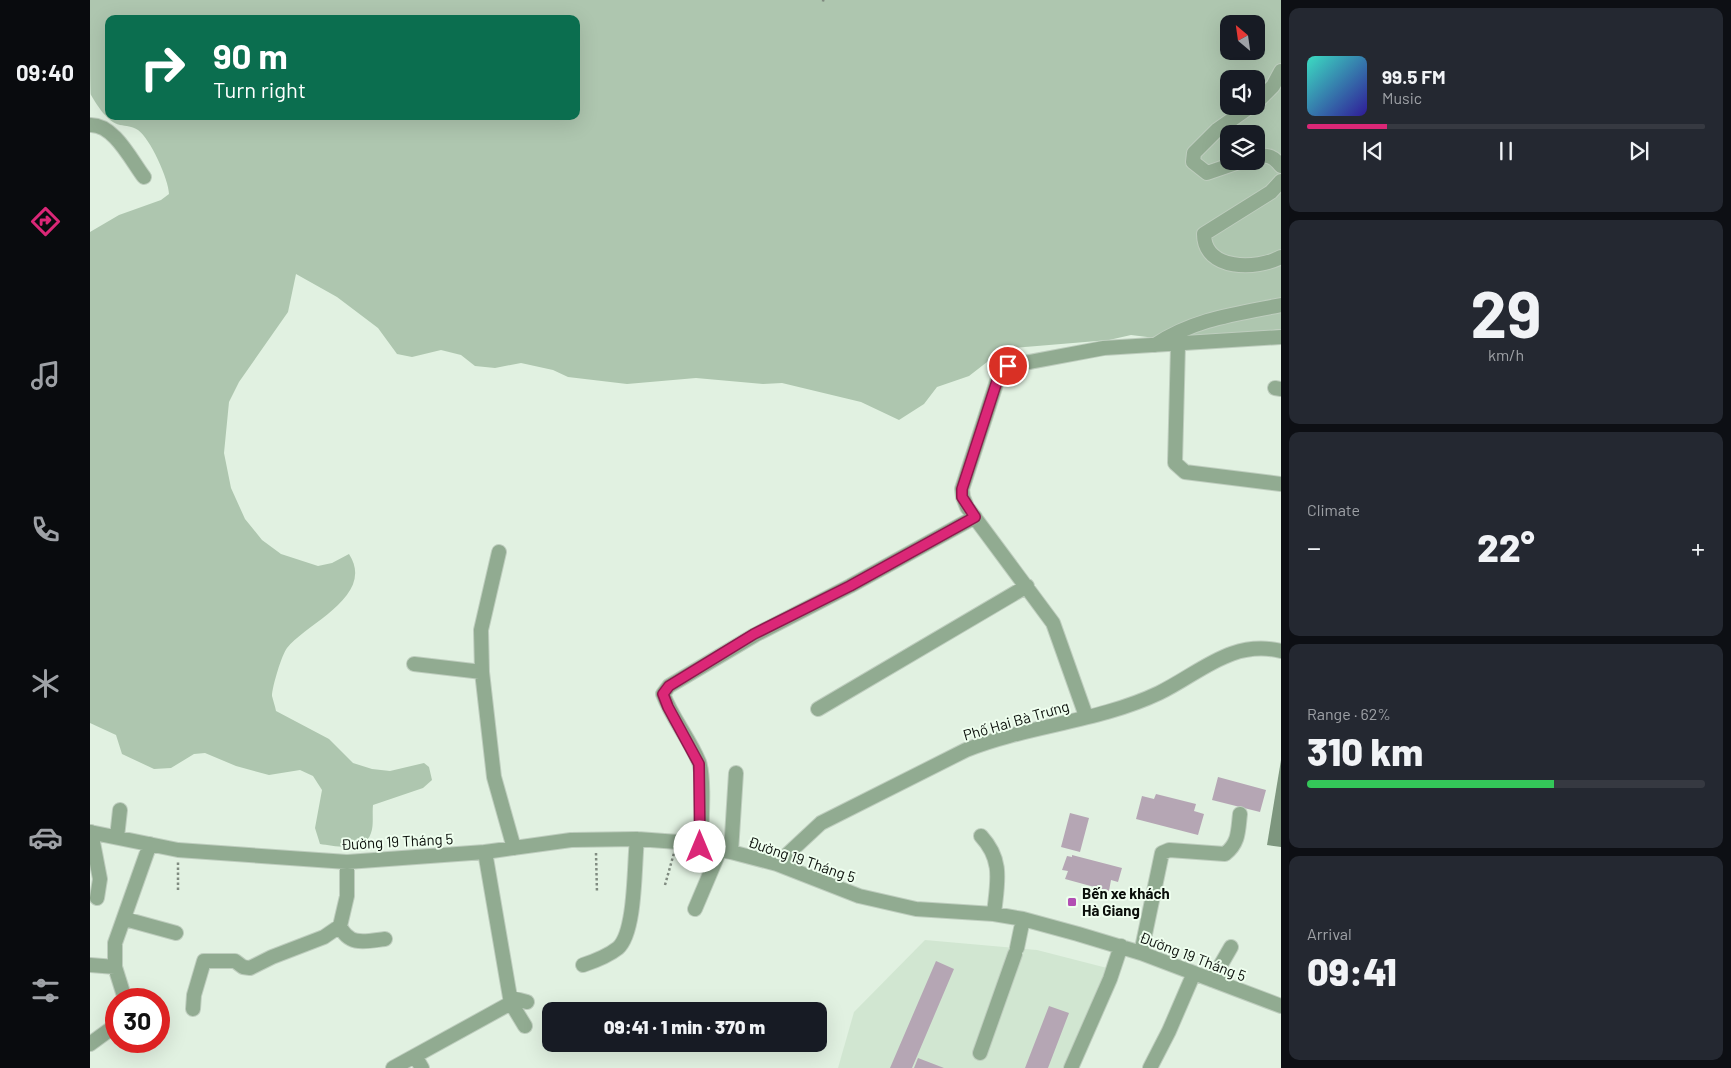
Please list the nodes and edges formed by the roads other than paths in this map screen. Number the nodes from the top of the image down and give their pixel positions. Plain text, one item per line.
1 (1281, 71) edge
2 (1265, 94) edge
3 (1238, 115) edge
4 (90, 125) edge
5 (1224, 125) edge
6 (1220, 128) edge
7 (1265, 154) edge
8 (1281, 166) edge
9 (1220, 169) edge
10 (144, 177) dead end
11 (1281, 181) edge
12 (1281, 257) edge
13 (1281, 305) edge
14 (1281, 337) edge
15 (1178, 344) junction
16 (1154, 346) junction
17 (1281, 484) edge
18 (975, 517) junction
19 (499, 552) dead end
20 (1027, 586) junction
21 (1281, 651) edge
22 (414, 664) dead end
23 (482, 672) junction
24 (818, 709) dead end
25 (1086, 716) junction
26 (736, 772) dead end
27 (120, 810) dead end
28 (1240, 814) dead end
29 (91, 832) edge
30 (981, 836) dead end
31 (117, 838) junction
32 (637, 839) junction
33 (150, 844) junction
34 (700, 847) junction
35 (514, 848) junction
36 (725, 851) junction
37 (484, 852) junction
38 (347, 862) junction
39 (777, 864) junction
40 (97, 898) dead end
41 (695, 909) dead end
42 (994, 914) junction
43 (125, 919) junction
44 (1023, 919) junction
45 (340, 926) junction
46 (176, 933) dead end
47 (385, 939) dead end
48 (1121, 946) junction
49 (1231, 947) dead end
50 (1141, 953) junction
51 (90, 965) edge
52 (583, 965) dead end
53 (114, 968) junction
54 (1194, 973) junction
55 (1212, 980) junction
56 (121, 988) edge
57 (511, 1000) junction
58 (527, 1002) dead end
59 (1281, 1006) edge
60 (193, 1009) dead end
61 (525, 1026) dead end
62 (105, 1033) edge
63 (90, 1044) edge
64 (980, 1054) dead end
65 (419, 1062) edge
66 (393, 1068) edge
67 (1071, 1068) edge
68 (1150, 1068) edge

1 - 2 street
3 - 5 street
4 - 10 street
6 - 9 street
7 - 8 street
11 - 12 street
13 - 16 street
14 - 15 street
15 - 16 street
15 - 17 street
16 - 18 street
18 - 20 street
18 - 34 street
19 - 23 street
20 - 24 street
20 - 25 street
21 - 25 street, Phố Hai Bà Trưng
22 - 23 street
23 - 35 street
25 - 39 street, Phố Hai Bà Trưng
26 - 36 street
27 - 31 street
28 - 50 street
29 - 31 street, Đường 19 Tháng 5
29 - 40 street
30 - 42 street
31 - 33 street, Đường 19 Tháng 5
32 - 34 street, Đường 19 Tháng 5
32 - 35 street, Đường 19 Tháng 5
32 - 52 street
33 - 38 street, Đường 19 Tháng 5
33 - 43 street
34 - 36 street, Đường 19 Tháng 5
35 - 37 street, Đường 19 Tháng 5
36 - 39 street, Đường 19 Tháng 5
36 - 41 street
37 - 38 street, Đường 19 Tháng 5
37 - 57 street
38 - 45 street
39 - 42 street, Đường 19 Tháng 5
42 - 44 street, Đường 19 Tháng 5
43 - 46 street
43 - 53 street
44 - 48 street, Đường 19 Tháng 5
44 - 64 street
45 - 47 street
45 - 60 street
48 - 50 street, Đường 19 Tháng 5
48 - 67 street
49 - 55 street
50 - 54 street, Đường 19 Tháng 5
51 - 53 street
53 - 56 street
54 - 55 street, Đường 19 Tháng 5
54 - 68 street
55 - 59 street, Đường 19 Tháng 5
57 - 58 street
57 - 61 street
57 - 65 street
62 - 63 street
65 - 66 street

